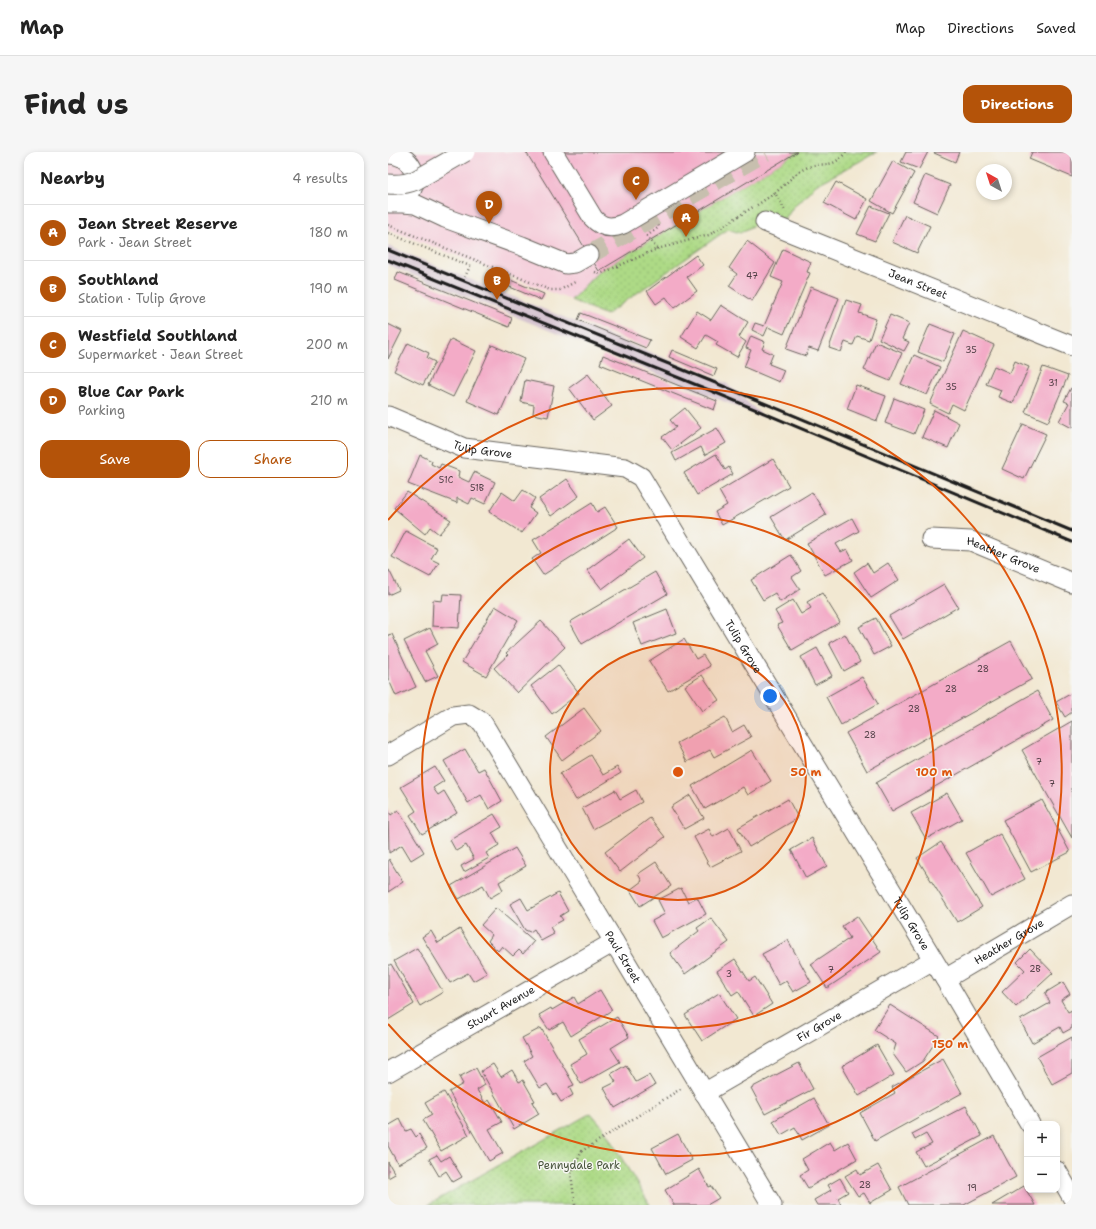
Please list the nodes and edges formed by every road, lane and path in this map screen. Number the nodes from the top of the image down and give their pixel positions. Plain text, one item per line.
1 (440, 152) edge
2 (465, 152) edge
3 (553, 152) edge
4 (846, 152) edge
5 (740, 155) edge
6 (394, 158) edge
7 (416, 166) edge
8 (388, 184) edge
9 (775, 193) junction
10 (389, 203) edge
11 (782, 204) dead end
12 (445, 218) junction
13 (657, 222) dead end
14 (765, 222) dead end
15 (388, 225) edge
16 (388, 233) edge
17 (656, 249) junction
18 (591, 263) joint
19 (464, 277) dead end
20 (580, 279) dead end
21 (1072, 346) edge
22 (389, 420) edge
23 (931, 539) dead end
24 (1072, 583) edge
25 (388, 755) edge
26 (1072, 904) edge
27 (614, 942) junction
28 (933, 960) junction
29 (945, 978) junction
30 (388, 1072) edge
31 (700, 1086) junction
32 (1028, 1121) edge
33 (1060, 1176) edge
34 (1072, 1197) edge
35 (575, 1205) edge
36 (772, 1205) edge

1 - 6 street
2 - 8 street, bridge
3 - 5 street
4 - 9 path
6 - 7 street
7 - 10 street
7 - 12 street
9 - 11 path
9 - 17 path
10 - 12 street
12 - 18 street
13 - 17 path
14 - 21 street, Jean Street
15 - 20 path
16 - 19 path
17 - 18 path
22 - 28 street, Tulip Grove
23 - 24 street, Heather Grove
25 - 27 street, Paul Street
26 - 29 street, Heather Grove
27 - 30 street, Stuart Avenue
27 - 31 street, Paul Street
28 - 29 street, Tulip Grove
28 - 31 street, Fir Grove
29 - 32 street, Tulip Grove
31 - 35 path
31 - 36 street, Paul Street
33 - 34 street

